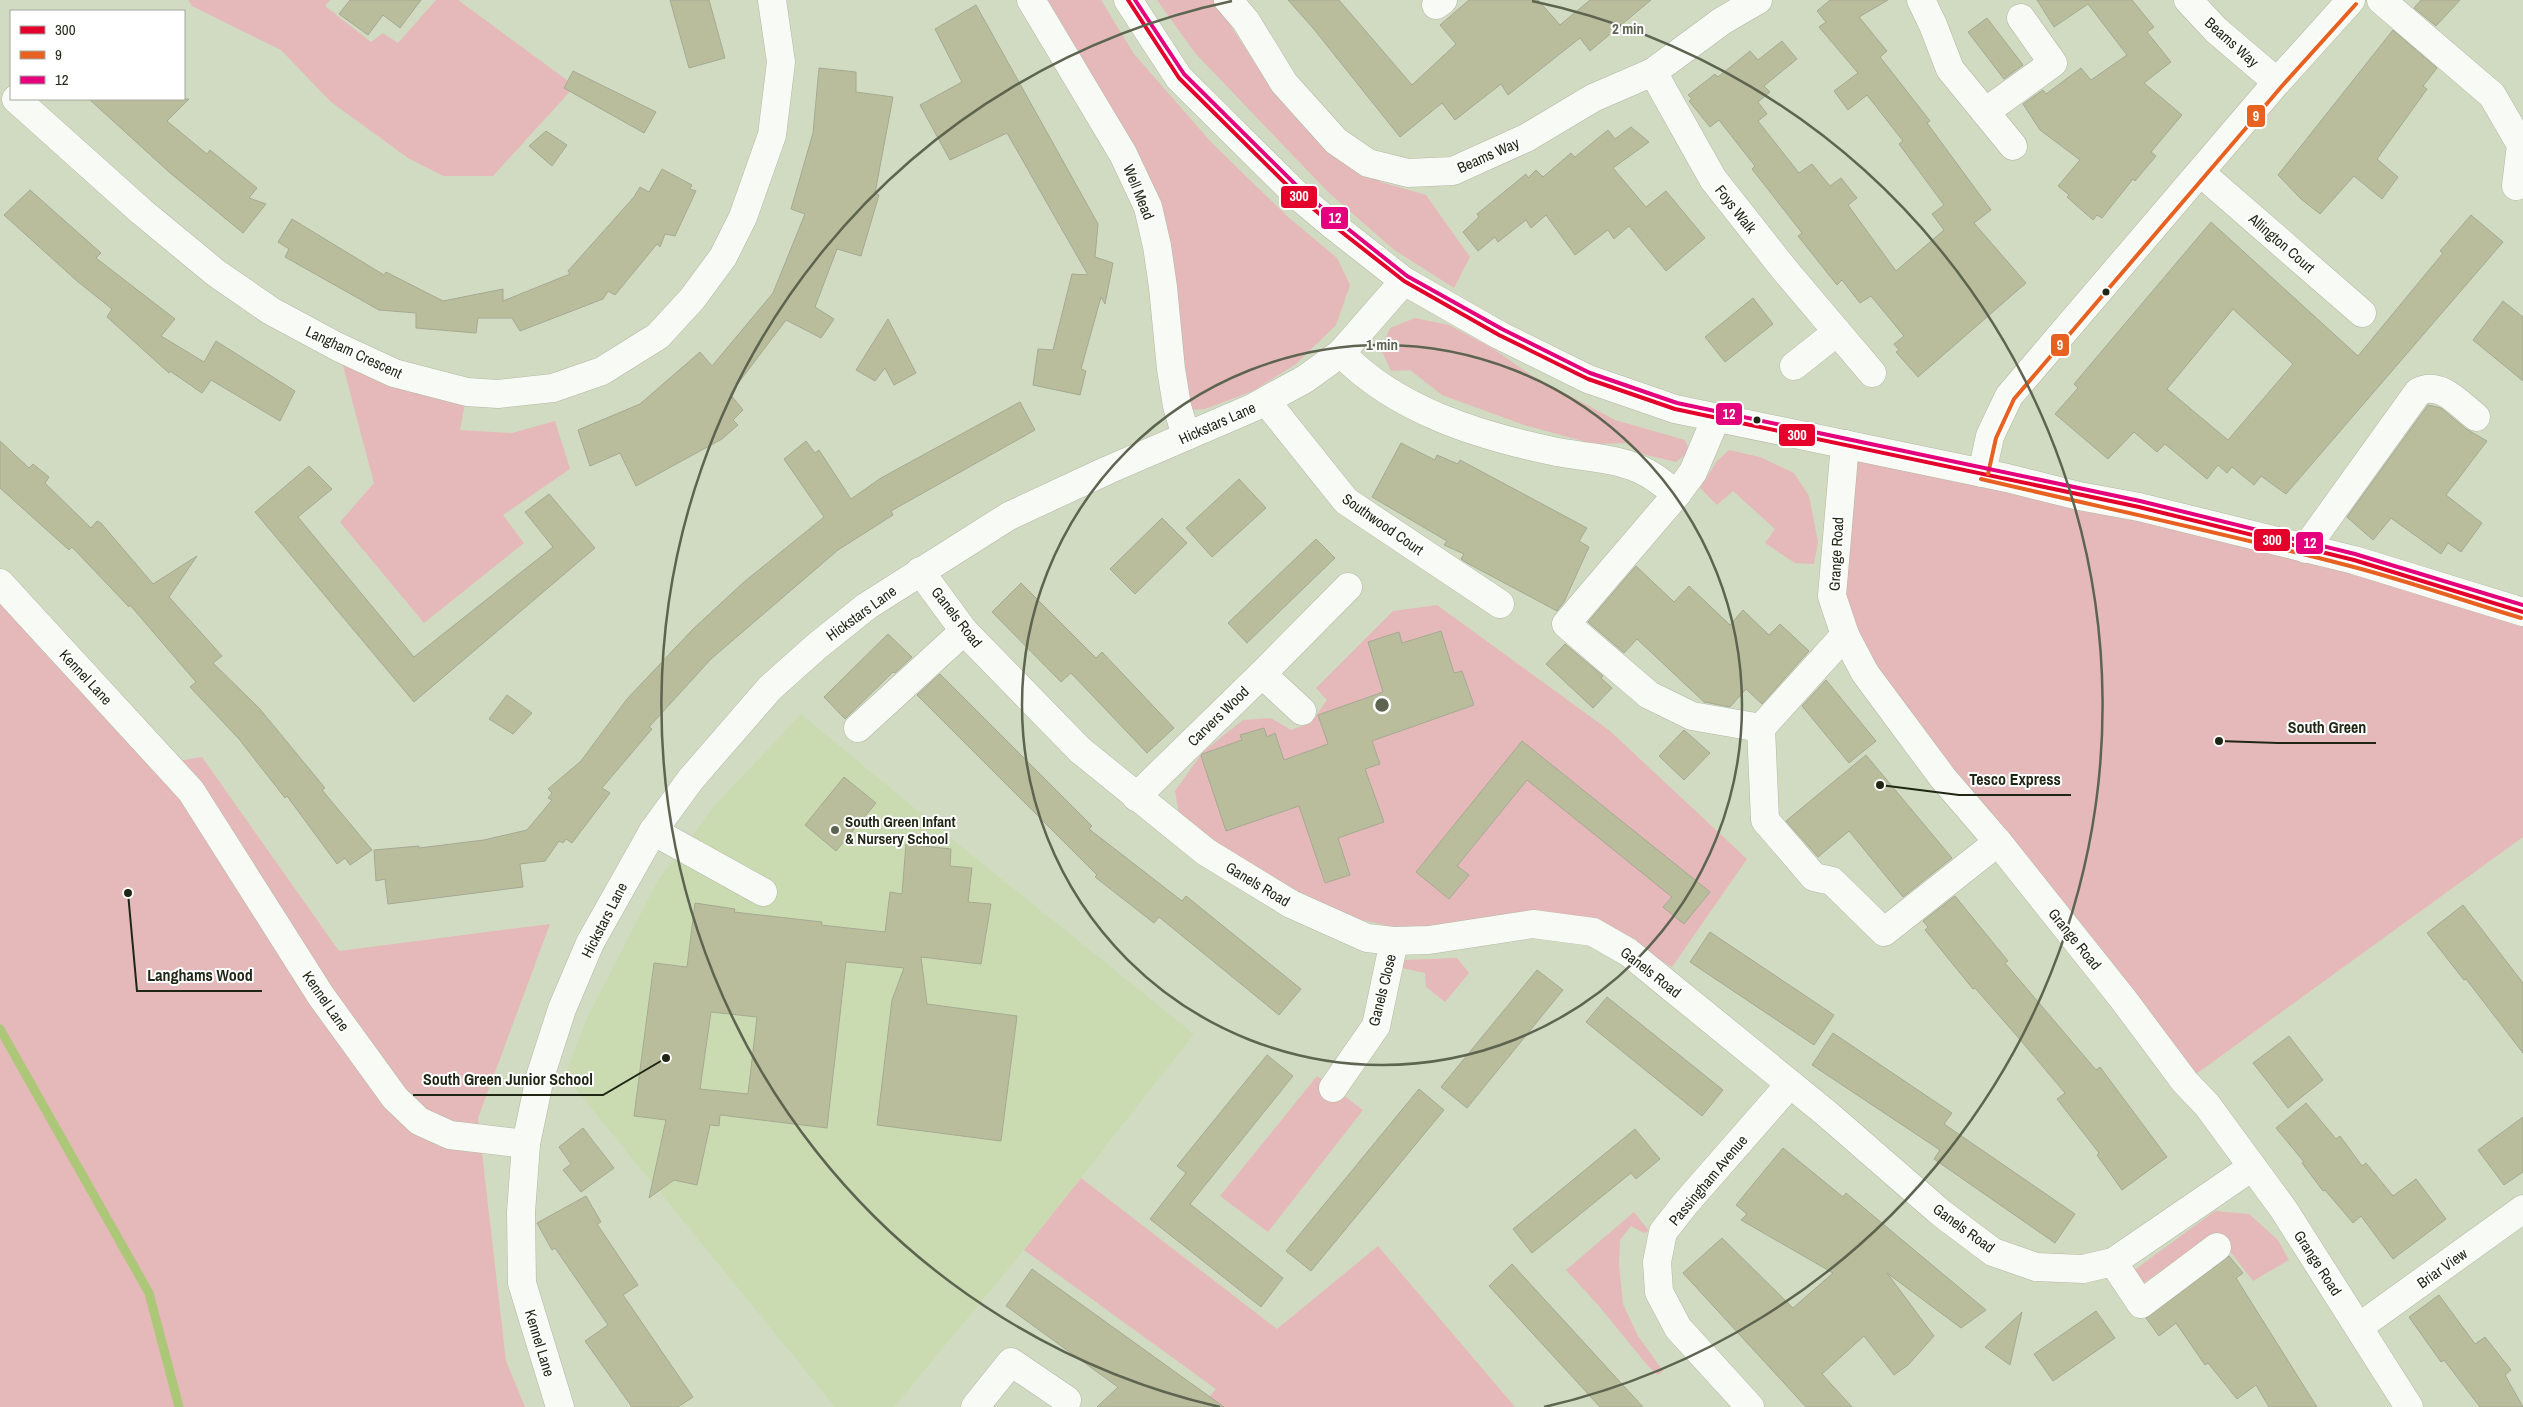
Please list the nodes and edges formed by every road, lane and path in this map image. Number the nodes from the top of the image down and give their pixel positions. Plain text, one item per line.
1 (772, 0) edge
2 (1031, 0) edge
3 (1128, 0) edge
4 (1228, 0) edge
5 (1758, 0) edge
6 (1921, 0) edge
7 (2188, 0) edge
8 (2350, 0) edge
9 (2381, 0) edge
10 (2021, 18) dead end
11 (1653, 72) junction
12 (2278, 82) junction
13 (0, 85) edge
14 (10, 94) edge
15 (17, 100) edge
16 (1985, 112) junction
17 (2013, 146) dead end
18 (2201, 173) junction
19 (2516, 186) dead end
20 (1404, 281) junction
21 (2362, 313) dead end
22 (1837, 332) junction
23 (1341, 353) junction
24 (1794, 366) dead end
25 (1872, 373) dead end
26 (1266, 401) junction
27 (2476, 417) dead end
28 (1716, 418) junction
29 (1186, 436) junction
30 (1844, 444) junction
31 (1982, 473) junction
32 (1678, 494) junction
33 (2305, 548) junction
34 (920, 571) junction
35 (0, 583) edge
36 (1348, 587) dead end
37 (1500, 604) dead end
38 (2523, 612) edge
39 (964, 631) junction
40 (1845, 635) junction
41 (1262, 674) junction
42 (1302, 711) dead end
43 (858, 728) dead end
44 (1761, 728) junction
45 (1136, 797) junction
46 (653, 831) junction
47 (1998, 842) junction
48 (762, 892) dead end
49 (1394, 941) junction
50 (1790, 1084) junction
51 (1333, 1088) dead end
52 (526, 1144) junction
53 (2252, 1167) junction
54 (2523, 1208) edge
55 (2218, 1247) dead end
56 (2113, 1262) junction
57 (2359, 1327) junction
58 (1067, 1400) dead end
59 (560, 1407) edge
60 (975, 1407) edge
61 (1750, 1407) edge
62 (2409, 1407) edge

1 - 15 street, Langham Crescent
2 - 29 street, Well Mead
3 - 20 street
4 - 11 street, Beams Way
5 - 11 street, Beams Way
6 - 16 street
7 - 12 street, Beams Way
8 - 12 street
9 - 19 street
10 - 16 street
11 - 22 street, Foys Walk
12 - 18 street
13 - 14 street
16 - 17 street
18 - 21 street, Allington Court
18 - 31 street
20 - 23 street, Hickstars Lane
20 - 28 street
22 - 24 street
22 - 25 street, Foys Walk
23 - 26 street, Hickstars Lane
23 - 32 street
26 - 29 street, Hickstars Lane
26 - 37 street, Southwood Court
27 - 33 street
28 - 30 street
28 - 32 street
29 - 34 street, Hickstars Lane
30 - 31 street
30 - 40 street, Grange Road
31 - 33 street
32 - 44 street
33 - 38 street
34 - 39 street, Ganels Road
34 - 46 street, Hickstars Lane
35 - 52 street, Kennel Lane
36 - 41 street
39 - 43 street
39 - 45 street, Ganels Road
40 - 44 street
40 - 47 street, Grange Road
41 - 42 street, Carvers Wood
41 - 45 street, Carvers Wood
44 - 47 street
45 - 49 street, Ganels Road
46 - 48 street
46 - 52 street, Hickstars Lane
47 - 53 street, Grange Road
49 - 50 street, Ganels Road
49 - 51 street, Ganels Close
50 - 56 street, Ganels Road
50 - 61 street, Passingham Avenue
52 - 59 street, Kennel Lane
53 - 56 street, Ganels Road
53 - 57 street, Grange Road
54 - 57 street, Briar View
55 - 56 street
57 - 62 street, Grange Road
58 - 60 street

